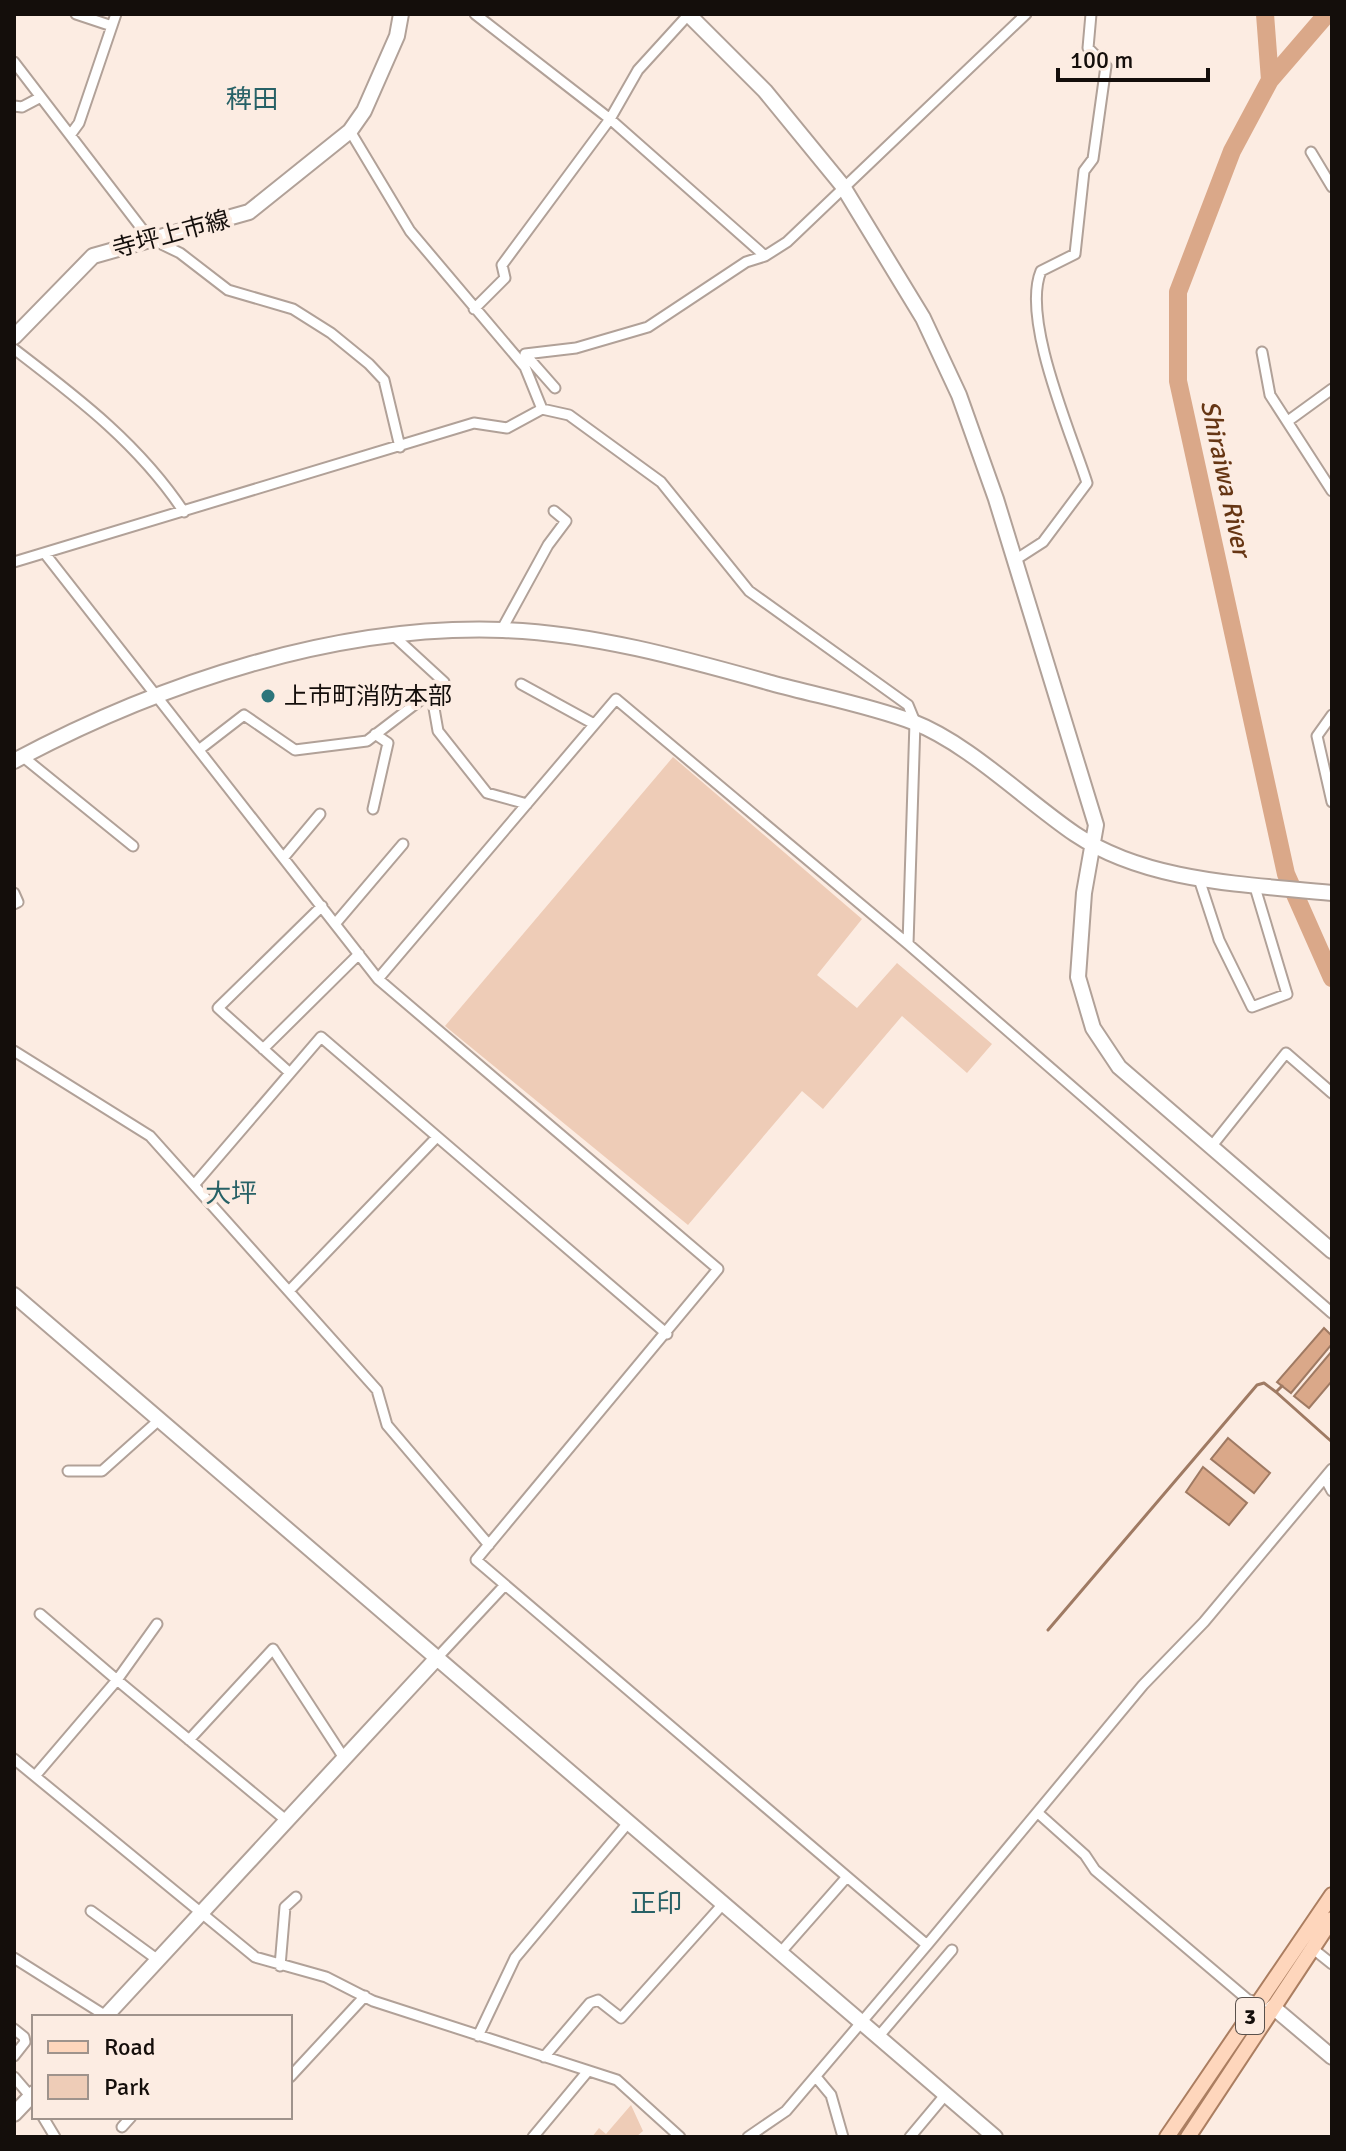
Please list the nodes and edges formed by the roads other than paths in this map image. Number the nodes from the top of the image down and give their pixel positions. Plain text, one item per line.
1 (76, 14) edge
2 (116, 14) edge
3 (401, 14) edge
4 (475, 14) edge
5 (688, 14) edge
6 (1026, 14) edge
7 (1091, 14) edge
8 (112, 26) junction
9 (14, 62) edge
10 (41, 97) junction
11 (14, 106) edge
12 (610, 119) junction
13 (350, 131) junction
14 (71, 134) junction
15 (1311, 152) dead end
16 (842, 185) junction
17 (1332, 187) edge
18 (149, 238) junction
19 (765, 256) junction
20 (474, 309) junction
21 (14, 337) edge
22 (14, 349) edge
23 (1262, 352) dead end
24 (555, 388) dead end
25 (1332, 389) edge
26 (542, 409) junction
27 (1288, 421) junction
28 (400, 447) junction
29 (1332, 491) edge
30 (554, 511) dead end
31 (184, 512) junction
32 (46, 555) junction
33 (1015, 560) junction
34 (14, 562) edge
35 (502, 629) junction
36 (395, 637) junction
37 (521, 684) dead end
38 (431, 691) junction
39 (158, 694) junction
40 (1332, 715) edge
41 (915, 722) junction
42 (594, 724) junction
43 (375, 734) junction
44 (200, 749) junction
45 (18, 758) edge
46 (1332, 802) edge
47 (527, 804) junction
48 (373, 809) dead end
49 (320, 814) dead end
50 (403, 844) dead end
51 (1093, 844) junction
52 (133, 846) dead end
53 (284, 857) junction
54 (1199, 879) junction
55 (1254, 884) junction
56 (14, 893) edge
57 (1332, 893) edge
58 (14, 904) edge
59 (322, 906) junction
60 (335, 924) junction
61 (908, 944) junction
62 (359, 954) junction
63 (378, 979) junction
64 (263, 1049) junction
65 (14, 1051) edge
66 (290, 1073) junction
67 (1332, 1093) edge
68 (436, 1138) junction
69 (1211, 1147) junction
70 (194, 1185) junction
71 (1332, 1251) edge
72 (289, 1291) junction
73 (14, 1295) edge
74 (1332, 1313) edge
75 (667, 1334) junction
76 (159, 1420) junction
77 (1332, 1469) edge
78 (68, 1471) dead end
79 (1325, 1478) junction
80 (1332, 1491) edge
81 (489, 1545) junction
82 (504, 1586) junction
83 (40, 1614) dead end
84 (157, 1624) dead end
85 (437, 1658) junction
86 (117, 1680) junction
87 (189, 1740) junction
88 (344, 1758) junction
89 (14, 1759) edge
90 (35, 1776) junction
91 (1038, 1813) junction
92 (287, 1821) junction
93 (628, 1823) junction
94 (846, 1878) junction
95 (1332, 1895) edge
96 (296, 1897) dead end
97 (723, 1904) junction
98 (91, 1911) dead end
99 (202, 1912) junction
100 (1332, 1919) edge
101 (927, 1945) junction
102 (1312, 1948) junction
103 (952, 1950) dead end
104 (780, 1953) junction
105 (14, 1958) edge
106 (158, 1960) junction
107 (1332, 1964) edge
108 (280, 1966) junction
109 (365, 1996) junction
110 (1266, 2005) junction
111 (104, 2015) edge
112 (107, 2015) edge
113 (864, 2023) junction
114 (14, 2029) edge
115 (478, 2036) junction
116 (879, 2036) junction
117 (14, 2056) edge
118 (544, 2057) junction
119 (1332, 2057) edge
120 (588, 2071) junction
121 (292, 2075) edge
122 (14, 2077) edge
123 (816, 2077) junction
124 (946, 2094) junction
125 (32, 2095) edge
126 (32, 2097) edge
127 (14, 2114) edge
128 (44, 2119) edge
129 (129, 2119) edge
130 (122, 2127) dead end
131 (55, 2137) edge
132 (533, 2137) edge
133 (680, 2137) edge
134 (748, 2137) edge
135 (843, 2137) edge
136 (910, 2137) edge
137 (995, 2137) edge
138 (1167, 2137) edge
139 (1188, 2137) edge

1 - 8 street
2 - 8 street
3 - 13 street, 寺坪上市線
4 - 12 street
5 - 12 street
5 - 16 street
6 - 16 street
7 - 33 street
8 - 14 street
9 - 10 street
10 - 11 street
10 - 14 street
12 - 19 street
12 - 20 street
13 - 18 street, 寺坪上市線
13 - 20 street
14 - 18 street
15 - 17 street
16 - 19 street
16 - 33 street
18 - 21 street, 寺坪上市線
18 - 28 street
19 - 24 street
20 - 26 street
22 - 31 street
23 - 27 street
25 - 27 street
26 - 28 street
26 - 41 street
27 - 29 street
28 - 31 street
30 - 35 street
31 - 32 street
32 - 34 street
32 - 39 street
33 - 51 street
35 - 36 street
35 - 41 street
36 - 38 street
36 - 39 street
37 - 42 street
38 - 43 street
38 - 47 street
39 - 44 street
39 - 45 street
40 - 46 street
41 - 51 street
41 - 61 street
42 - 47 street
42 - 61 street
43 - 44 street
43 - 48 street
44 - 53 street
45 - 52 street
47 - 63 street
49 - 53 street
50 - 60 street
51 - 54 street
51 - 69 street
53 - 59 street
54 - 55 street
54 - 55 street
55 - 57 street
56 - 58 street
59 - 60 street
59 - 64 street
60 - 62 street
61 - 74 street
62 - 63 street
62 - 64 street
63 - 75 street
64 - 66 street
65 - 70 street
66 - 68 street
66 - 70 street
67 - 69 street
68 - 72 street
68 - 75 street
69 - 71 street
70 - 72 street
72 - 81 street
73 - 76 street
75 - 81 street
76 - 78 street
76 - 85 street
77 - 79 street
79 - 80 street
79 - 91 street
81 - 82 street
82 - 85 street
82 - 94 street
83 - 86 street
84 - 86 street
85 - 88 street
85 - 93 street
86 - 87 street
86 - 90 street
87 - 88 street
87 - 92 street
88 - 92 street
89 - 90 street
90 - 99 street
91 - 101 street
91 - 110 street
92 - 99 street
93 - 97 street
93 - 115 street
94 - 101 street
94 - 104 street
95 - 110 main road, 3
96 - 108 street
97 - 104 street
97 - 118 street
98 - 106 street
99 - 106 street
99 - 108 street
100 - 102 main road, 3
101 - 113 street
102 - 107 street
102 - 110 main road, 3
103 - 116 street
104 - 113 street
105 - 111 street
106 - 112 street
108 - 109 street
109 - 115 street
109 - 121 street
110 - 119 street
110 - 138 main road, 3
110 - 139 main road, 3
113 - 116 street
113 - 123 street
114 - 117 street
115 - 118 street
116 - 124 street
118 - 120 street
120 - 132 street
120 - 133 street
122 - 125 street
123 - 134 street
123 - 135 street
124 - 136 street
124 - 137 street
126 - 127 street
128 - 131 street
129 - 130 street

